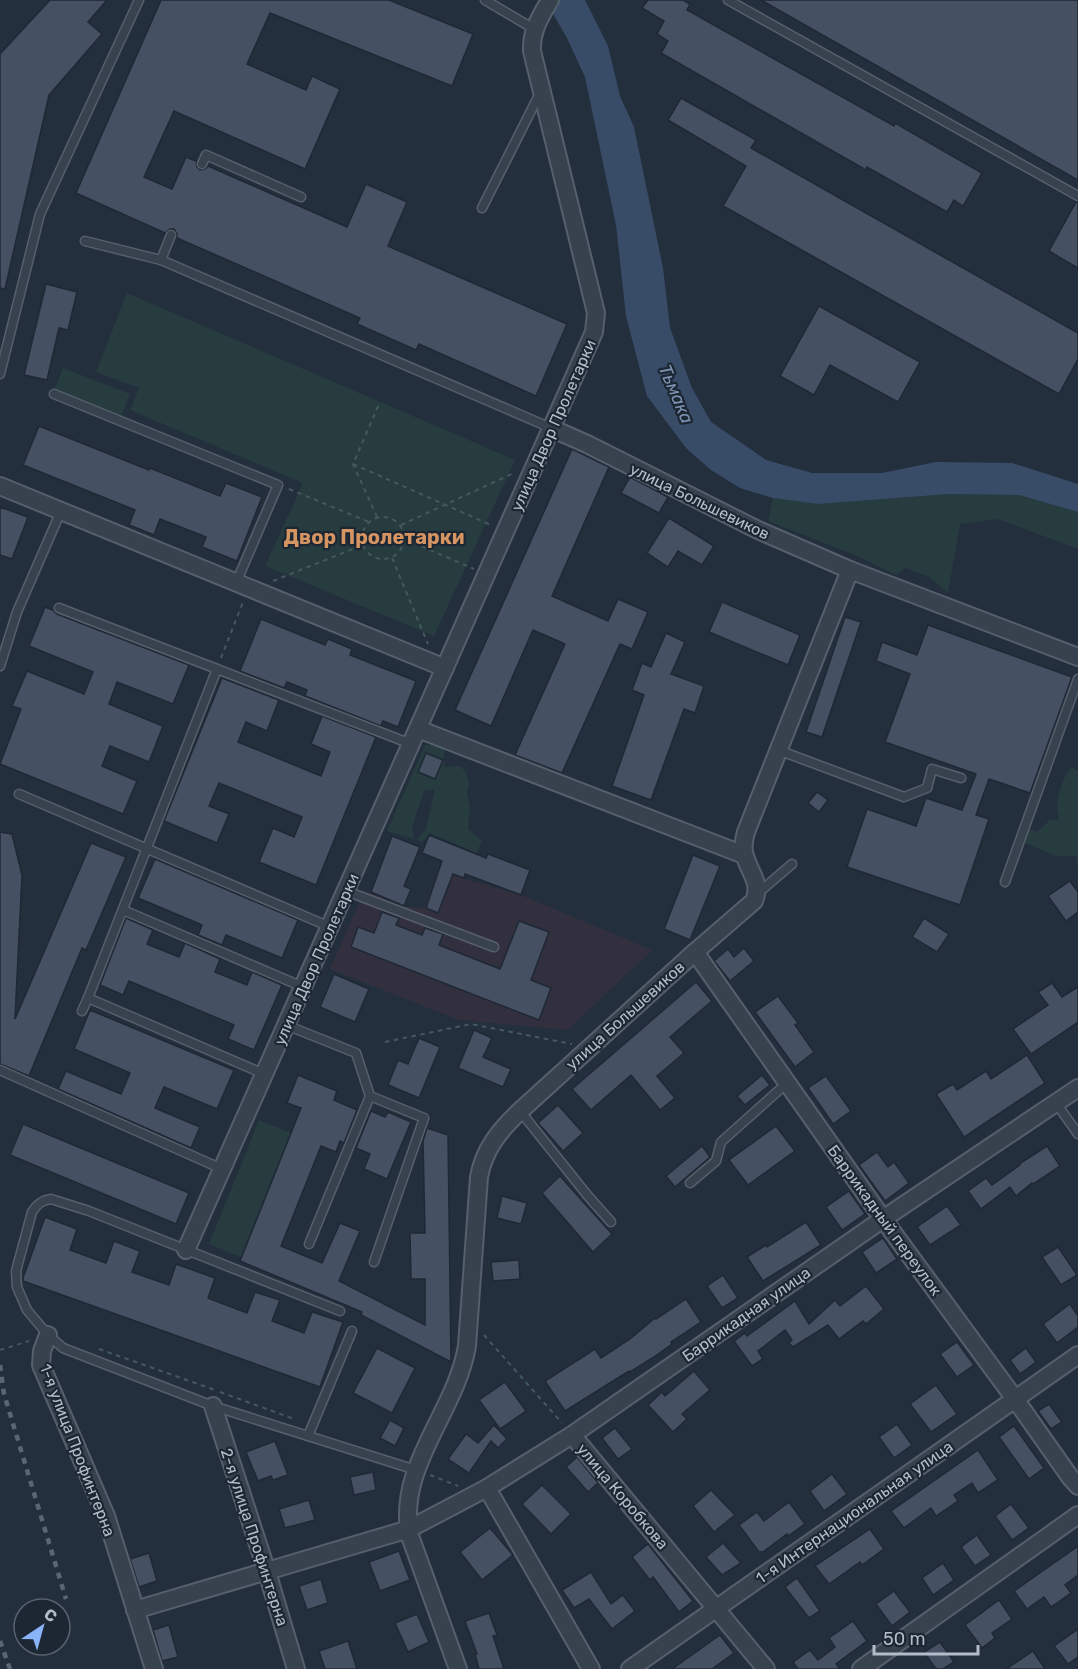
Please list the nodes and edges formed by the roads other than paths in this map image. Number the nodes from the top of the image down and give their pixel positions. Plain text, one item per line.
1 (139, 0) edge
2 (485, 0) edge
3 (550, 0) edge
4 (728, 0) edge
5 (537, 23) junction
6 (541, 91) junction
7 (202, 164) dead end
8 (1078, 196) edge
9 (301, 197) dead end
10 (482, 208) dead end
11 (171, 235) dead end
12 (85, 241) dead end
13 (161, 260) junction
14 (0, 374) edge
15 (54, 394) dead end
16 (551, 428) junction
17 (0, 486) edge
18 (61, 511) junction
19 (850, 570) junction
20 (244, 586) junction
21 (59, 608) dead end
22 (1078, 657) edge
23 (0, 666) edge
24 (445, 668) junction
25 (217, 669) junction
26 (1078, 679) edge
27 (414, 736) junction
28 (778, 750) junction
29 (962, 778) dead end
30 (19, 794) dead end
31 (147, 850) junction
32 (744, 855) junction
33 (792, 864) dead end
34 (1005, 882) dead end
35 (346, 891) junction
36 (757, 894) junction
37 (123, 910) junction
38 (330, 927) junction
39 (494, 947) dead end
40 (695, 951) junction
41 (303, 987) junction
42 (88, 998) junction
43 (82, 1011) dead end
44 (286, 1025) junction
45 (0, 1070) edge
46 (264, 1074) junction
47 (787, 1083) junction
48 (1078, 1088) edge
49 (370, 1096) junction
50 (1056, 1103) junction
51 (520, 1111) junction
52 (1078, 1134) edge
53 (222, 1169) junction
54 (690, 1184) dead end
55 (883, 1219) junction
56 (611, 1222) dead end
57 (309, 1245) dead end
58 (186, 1250) junction
59 (374, 1262) dead end
60 (340, 1311) dead end
61 (352, 1331) dead end
62 (48, 1335) junction
63 (1078, 1355) edge
64 (1015, 1399) junction
65 (213, 1406) junction
66 (572, 1435) junction
67 (308, 1436) junction
68 (416, 1470) junction
69 (1078, 1486) edge
70 (487, 1488) junction
71 (1078, 1515) edge
72 (409, 1529) junction
73 (267, 1572) junction
74 (717, 1608) junction
75 (135, 1610) junction
76 (154, 1669) edge
77 (296, 1669) edge
78 (458, 1669) edge
79 (591, 1669) edge
80 (630, 1669) edge
81 (766, 1669) edge
82 (861, 1669) edge

1 - 14 lane
2 - 5 lane
3 - 5 street
4 - 8 lane
5 - 6 street, улица Двор Пролетарки
6 - 10 lane
6 - 16 street, улица Двор Пролетарки
7 - 9 lane
11 - 13 lane
12 - 13 lane
13 - 16 lane
15 - 20 lane
16 - 19 street, улица Большевиков
16 - 24 street, улица Двор Пролетарки
17 - 18 street
18 - 20 street
18 - 23 lane
19 - 22 street, улица Большевиков
19 - 28 street
20 - 24 street
21 - 25 lane
24 - 27 street, улица Двор Пролетарки
25 - 27 lane
25 - 31 lane
26 - 34 lane
27 - 32 street
27 - 35 street, улица Двор Пролетарки
28 - 29 lane
28 - 32 street
30 - 31 lane
31 - 37 lane
31 - 38 lane
32 - 36 street
33 - 36 lane
35 - 38 street, улица Двор Пролетарки
35 - 39 lane
36 - 40 street, улица Большевиков
37 - 41 lane
37 - 42 lane
38 - 41 street, улица Двор Пролетарки
40 - 47 street, Баррикадный переулок
40 - 51 street, улица Большевиков
41 - 44 street, улица Двор Пролетарки
42 - 43 lane
42 - 46 lane
44 - 46 street, улица Двор Пролетарки
44 - 49 lane
45 - 53 lane
46 - 53 street, улица Двор Пролетарки
47 - 54 lane
47 - 55 street, Баррикадный переулок
48 - 50 street, Баррикадная улица
49 - 57 lane
49 - 59 lane
50 - 52 lane
50 - 55 street, Баррикадная улица
51 - 56 lane
51 - 68 street, улица Большевиков
53 - 58 street, улица Двор Пролетарки
55 - 64 street, Баррикадный переулок
55 - 66 street, Баррикадная улица
58 - 60 lane
58 - 62 lane
61 - 67 lane
62 - 65 lane
62 - 75 street, 1-я улица Профинтерна
63 - 64 street, 1-я Интернациональная улица
64 - 69 street, Баррикадный переулок
64 - 74 street, 1-я Интернациональная улица
65 - 67 lane
65 - 73 street, 2-я улица Профинтерна
66 - 70 street, Баррикадная улица
66 - 74 street, улица Коробкова
67 - 68 lane
68 - 72 street, улица Большевиков
70 - 72 street, Баррикадная улица
70 - 79 street
71 - 82 street
72 - 73 street, Баррикадная улица
72 - 78 street, улица Большевиков
73 - 75 street, Баррикадная улица
73 - 77 street, 2-я улица Профинтерна
74 - 80 street, 1-я Интернациональная улица
74 - 81 street, улица Коробкова
75 - 76 street, 1-я улица Профинтерна

